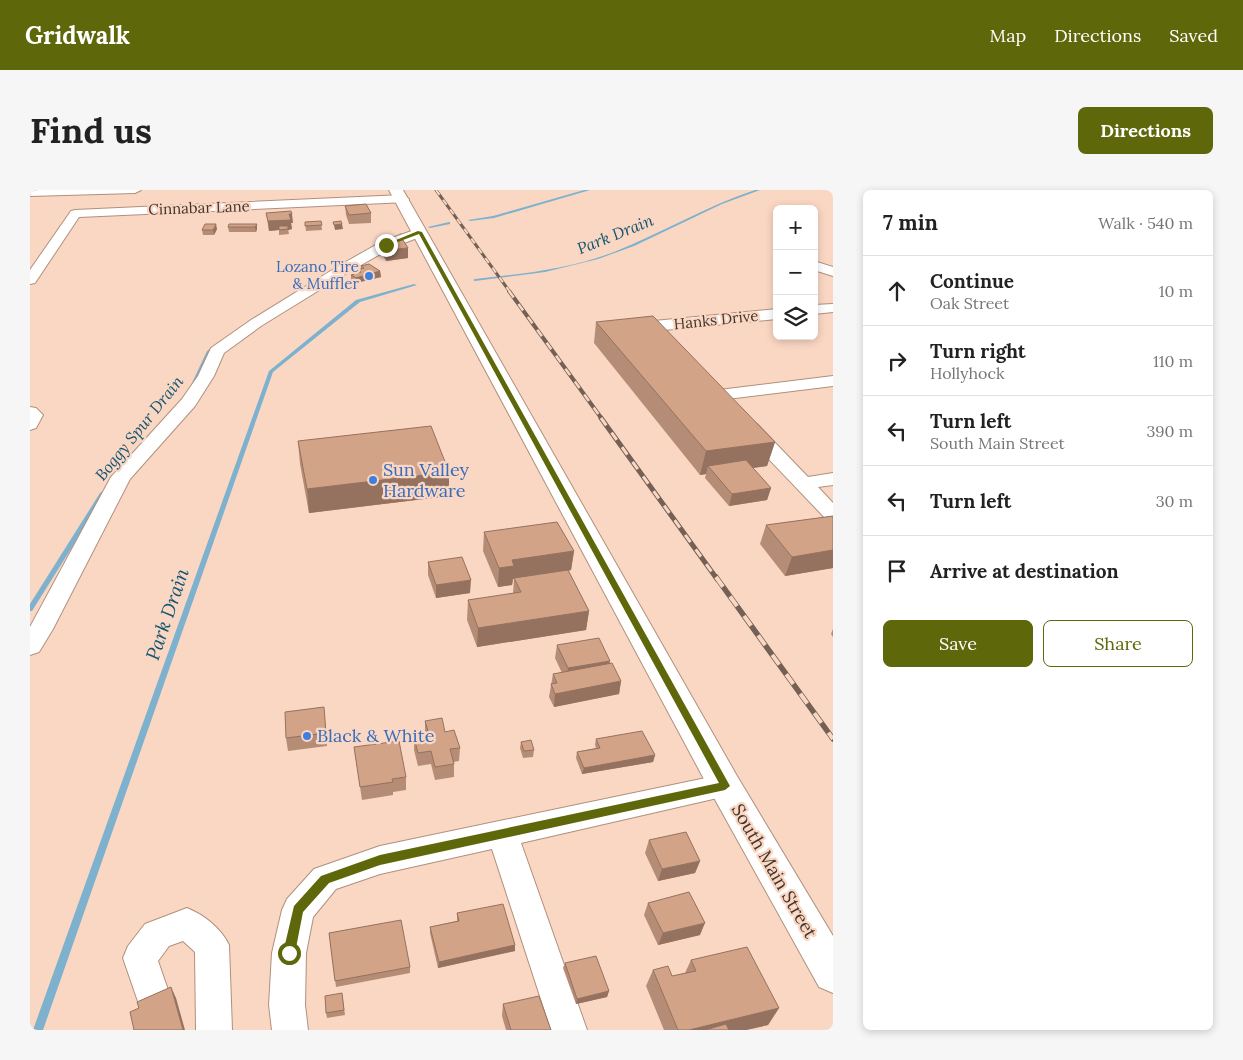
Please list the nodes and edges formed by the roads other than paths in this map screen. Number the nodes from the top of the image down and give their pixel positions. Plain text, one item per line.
1 (118, 190) edge
2 (135, 190) edge
3 (30, 193) edge
4 (399, 195) edge
5 (420, 232) junction
6 (36, 260) edge
7 (818, 266) edge
8 (833, 272) edge
9 (30, 280) edge
10 (833, 308) edge
11 (818, 310) edge
12 (773, 314) edge
13 (667, 340) edge
14 (706, 381) edge
15 (833, 381) edge
16 (719, 395) junction
17 (30, 412) edge
18 (30, 424) edge
19 (833, 479) edge
20 (803, 484) junction
21 (833, 516) edge
22 (30, 646) edge
23 (725, 786) junction
24 (502, 833) junction
25 (833, 974) edge
26 (156, 1007) edge
27 (214, 1030) edge
28 (290, 1030) edge
29 (569, 1030) edge

1 - 2 street
1 - 3 street
4 - 5 main road, South Main Street
4 - 6 street, Cinnabar Lane
5 - 22 street
5 - 23 main road, South Main Street
6 - 9 street, Cinnabar Lane
7 - 8 street
10 - 11 street
12 - 13 street, Hanks Drive
14 - 16 street
15 - 16 street
16 - 20 street
17 - 18 street
19 - 20 street
20 - 21 street
23 - 24 street
23 - 25 main road, South Main Street
24 - 28 street
24 - 29 street
26 - 27 street

